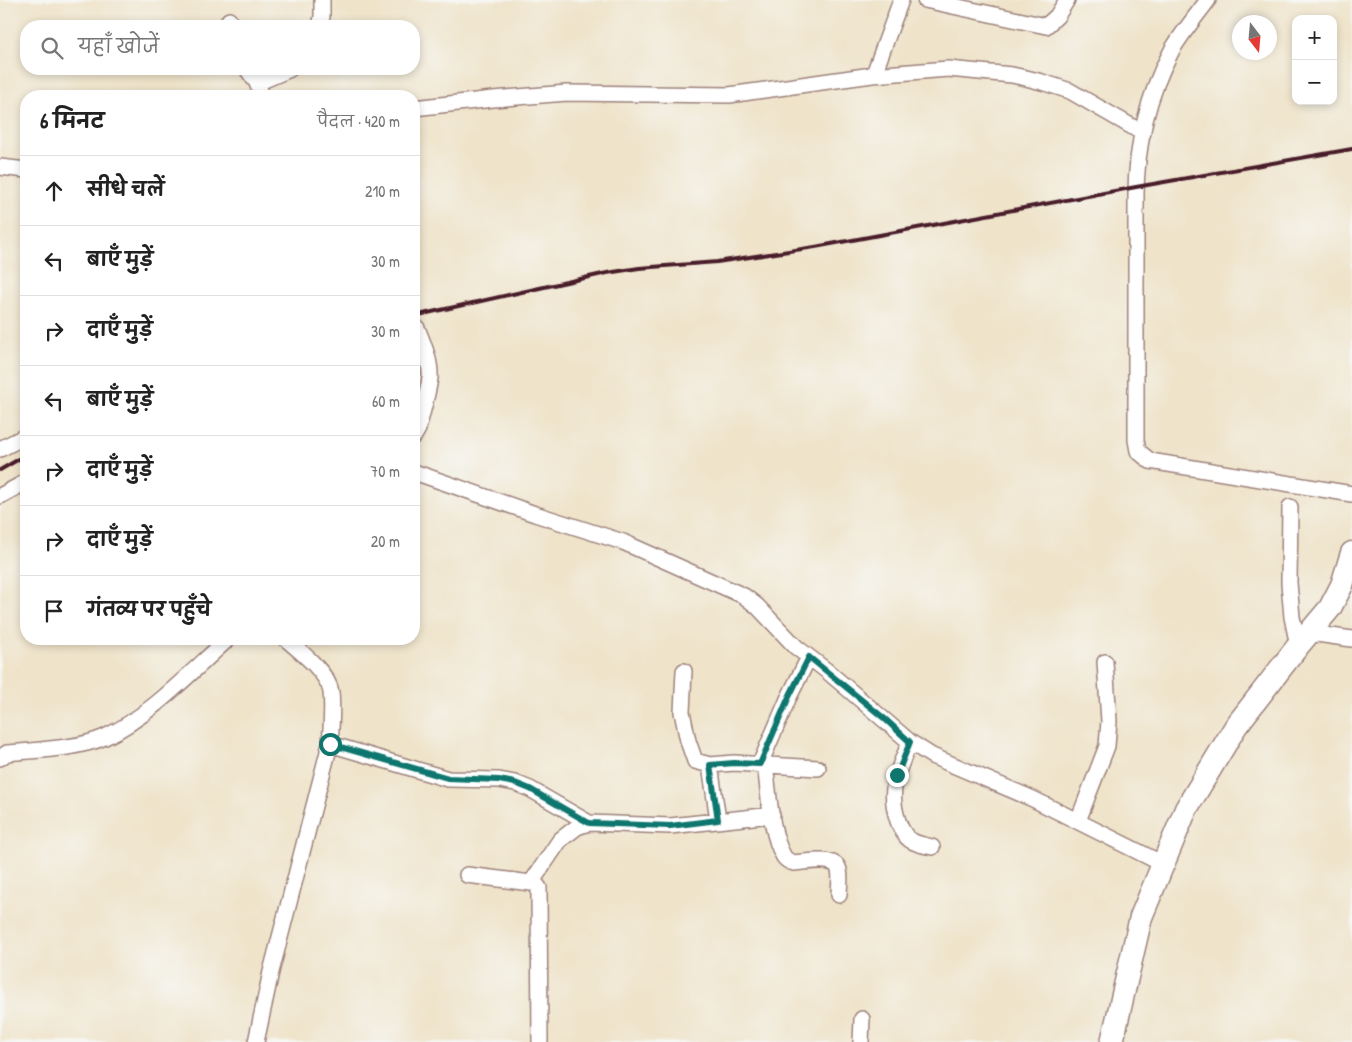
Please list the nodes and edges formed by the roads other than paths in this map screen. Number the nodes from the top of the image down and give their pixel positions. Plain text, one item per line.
1 (322, 0) edge
2 (901, 0) edge
3 (926, 0) edge
4 (1066, 0) edge
5 (1208, 0) edge
6 (321, 20) edge
7 (250, 75) edge
8 (281, 75) edge
9 (872, 75) junction
10 (259, 90) edge
11 (420, 107) edge
12 (1143, 133) junction
13 (0, 167) edge
14 (20, 169) edge
15 (420, 336) edge
16 (420, 420) edge
17 (20, 439) edge
18 (0, 449) edge
19 (420, 474) edge
20 (20, 485) edge
21 (1352, 494) edge
22 (0, 496) edge
23 (1290, 507) dead end
24 (1352, 553) edge
25 (1304, 639) junction
26 (1352, 639) edge
27 (221, 645) edge
28 (293, 645) edge
29 (809, 657) junction
30 (1105, 662) dead end
31 (684, 671) dead end
32 (910, 742) junction
33 (330, 744) junction
34 (0, 758) edge
35 (710, 765) junction
36 (762, 765) junction
37 (818, 768) dead end
38 (772, 816) junction
39 (718, 820) junction
40 (1078, 821) junction
41 (589, 823) junction
42 (932, 846) dead end
43 (1163, 864) junction
44 (467, 875) dead end
45 (531, 883) junction
46 (839, 895) dead end
47 (862, 1019) dead end
48 (256, 1042) edge
49 (540, 1042) edge
50 (861, 1042) edge
51 (1112, 1042) edge

1 - 6 street
2 - 9 street
3 - 4 street
5 - 12 street
7 - 10 street
8 - 10 street
9 - 11 street
9 - 12 street
12 - 21 street
13 - 14 street
15 - 16 street
17 - 18 street
19 - 29 street
20 - 22 street
23 - 25 street
24 - 25 highway
25 - 26 street
25 - 43 highway
27 - 34 street
28 - 33 street
29 - 32 street
29 - 36 street
30 - 40 street
31 - 35 street
32 - 40 street
32 - 42 street
33 - 41 street
33 - 48 street
35 - 36 street
35 - 39 street
36 - 37 street
36 - 38 street
38 - 39 street
38 - 46 street
39 - 41 street
40 - 43 street
41 - 45 street
43 - 51 highway
44 - 45 street
45 - 49 street
47 - 50 street

